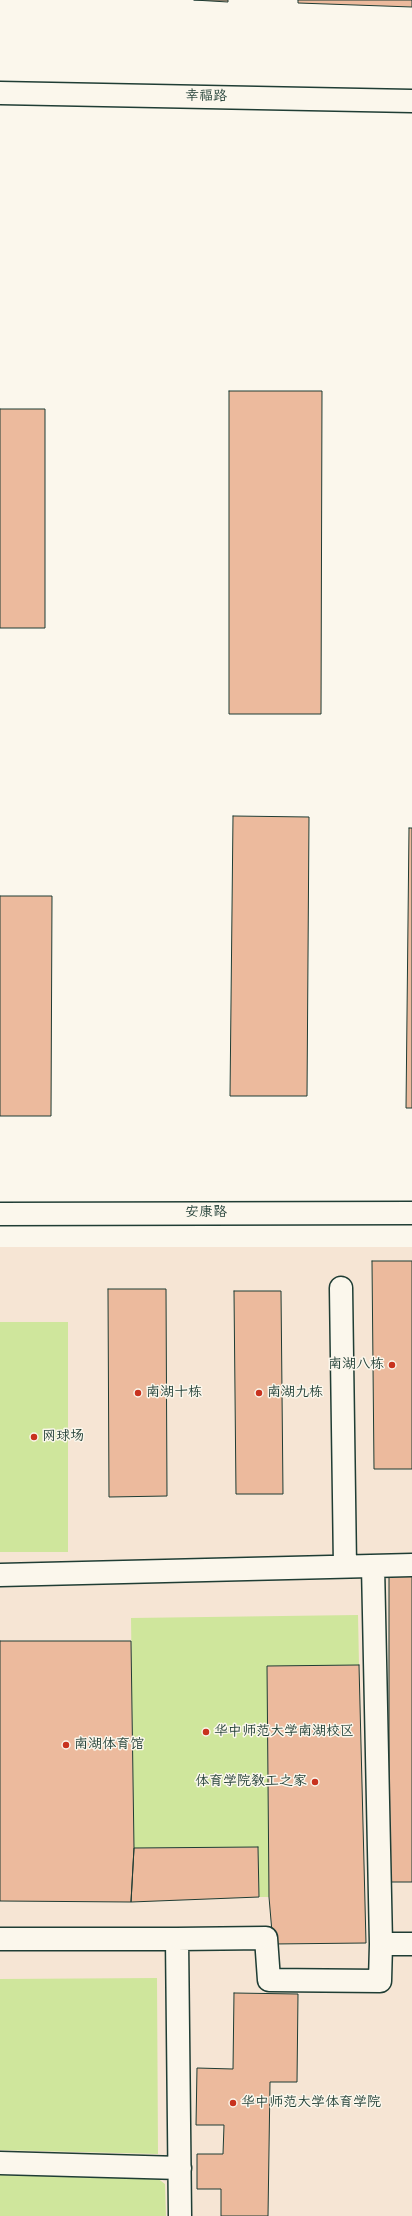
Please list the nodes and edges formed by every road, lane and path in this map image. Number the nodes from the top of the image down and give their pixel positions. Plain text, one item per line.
1 (0, 93) edge
2 (412, 101) edge
3 (412, 1213) edge
4 (0, 1214) edge
5 (341, 1288) dead end
6 (412, 1565) edge
7 (345, 1566) junction
8 (373, 1566) junction
9 (0, 1575) edge
10 (0, 1939) edge
11 (177, 1939) junction
12 (381, 1944) junction
13 (412, 1944) edge
14 (0, 2163) edge
15 (180, 2168) junction
16 (180, 2216) edge

1 - 2 street, 幸福路
3 - 4 street, 安康路
5 - 7 street
6 - 8 street
7 - 8 street
7 - 9 street
8 - 12 street
10 - 11 street
11 - 12 street
11 - 15 street
12 - 13 street
14 - 15 street
15 - 16 street

